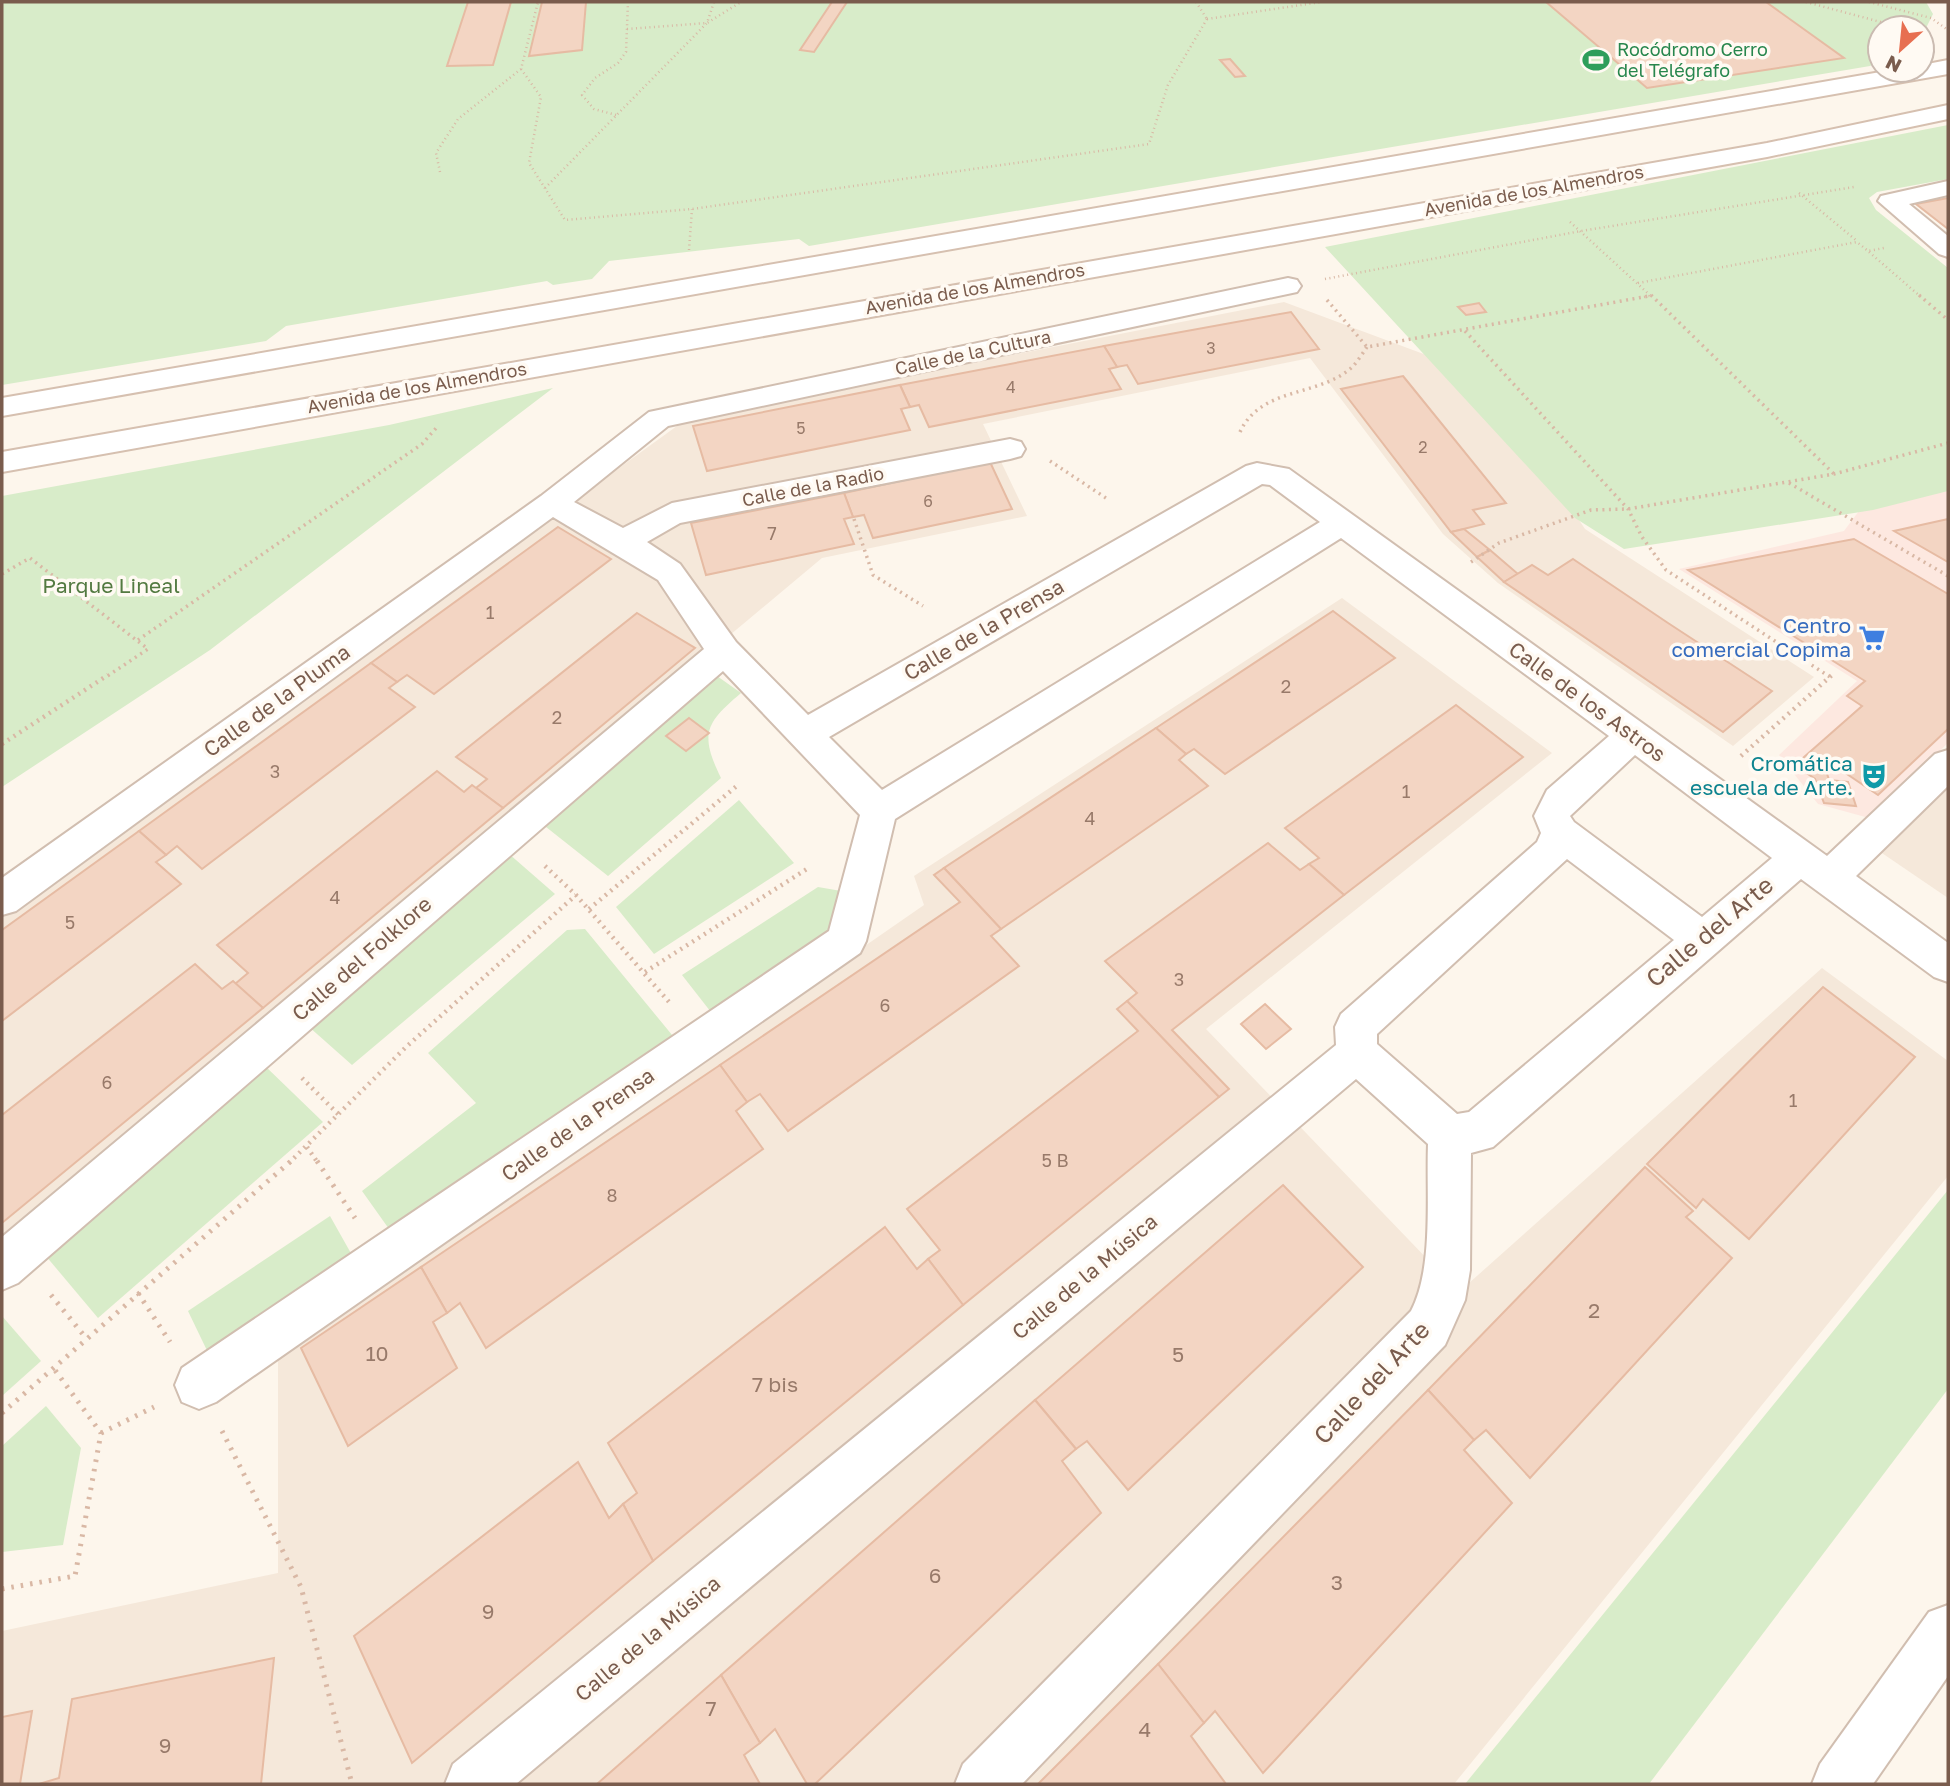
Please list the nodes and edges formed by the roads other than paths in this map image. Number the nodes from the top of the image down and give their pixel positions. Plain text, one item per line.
1 (1948, 67) edge
2 (1948, 112) edge
3 (1948, 188) edge
4 (1941, 243) edge
5 (1299, 284) road end
6 (2, 407) edge
7 (659, 419) joint
8 (1010, 449) road end
9 (2, 462) edge
10 (1257, 472) joint
11 (552, 503) junction
12 (1341, 523) junction
13 (623, 542) junction
14 (724, 651) junction
15 (804, 734) junction
16 (1633, 736) junction
17 (1948, 764) edge
18 (879, 811) junction
19 (1560, 833) junction
20 (1815, 866) junction
21 (2, 899) edge
22 (1701, 938) junction
23 (1948, 965) edge
24 (1357, 1053) junction
25 (1450, 1135) junction
26 (2, 1267) edge
27 (199, 1385) road end
28 (1948, 1632) edge
29 (473, 1784) edge
30 (983, 1784) edge
31 (1840, 1784) edge

1 - 6 street
2 - 9 street, Avenida de los Almendros
3 - 4 street
5 - 7 street, Calle de la Cultura
7 - 11 street, Calle de la Pluma
8 - 13 street, Calle de la Radio
10 - 12 street, Calle de los Astros
10 - 15 street, Calle de la Prensa
11 - 13 street
11 - 21 street, Calle de la Pluma
12 - 16 street, Calle de los Astros
12 - 18 street
13 - 14 street
14 - 15 street
14 - 26 street, Calle del Folklore
15 - 18 street
16 - 19 street
16 - 20 street, Calle de los Astros
17 - 20 street, Calle del Arte
18 - 27 street, Calle de la Prensa
19 - 22 street
19 - 24 street
20 - 22 street, Calle del Arte
20 - 23 street, Calle de los Astros
22 - 25 street, Calle del Arte
24 - 25 street
24 - 29 street, Calle de la Música
25 - 30 street, Calle del Arte
28 - 31 street

